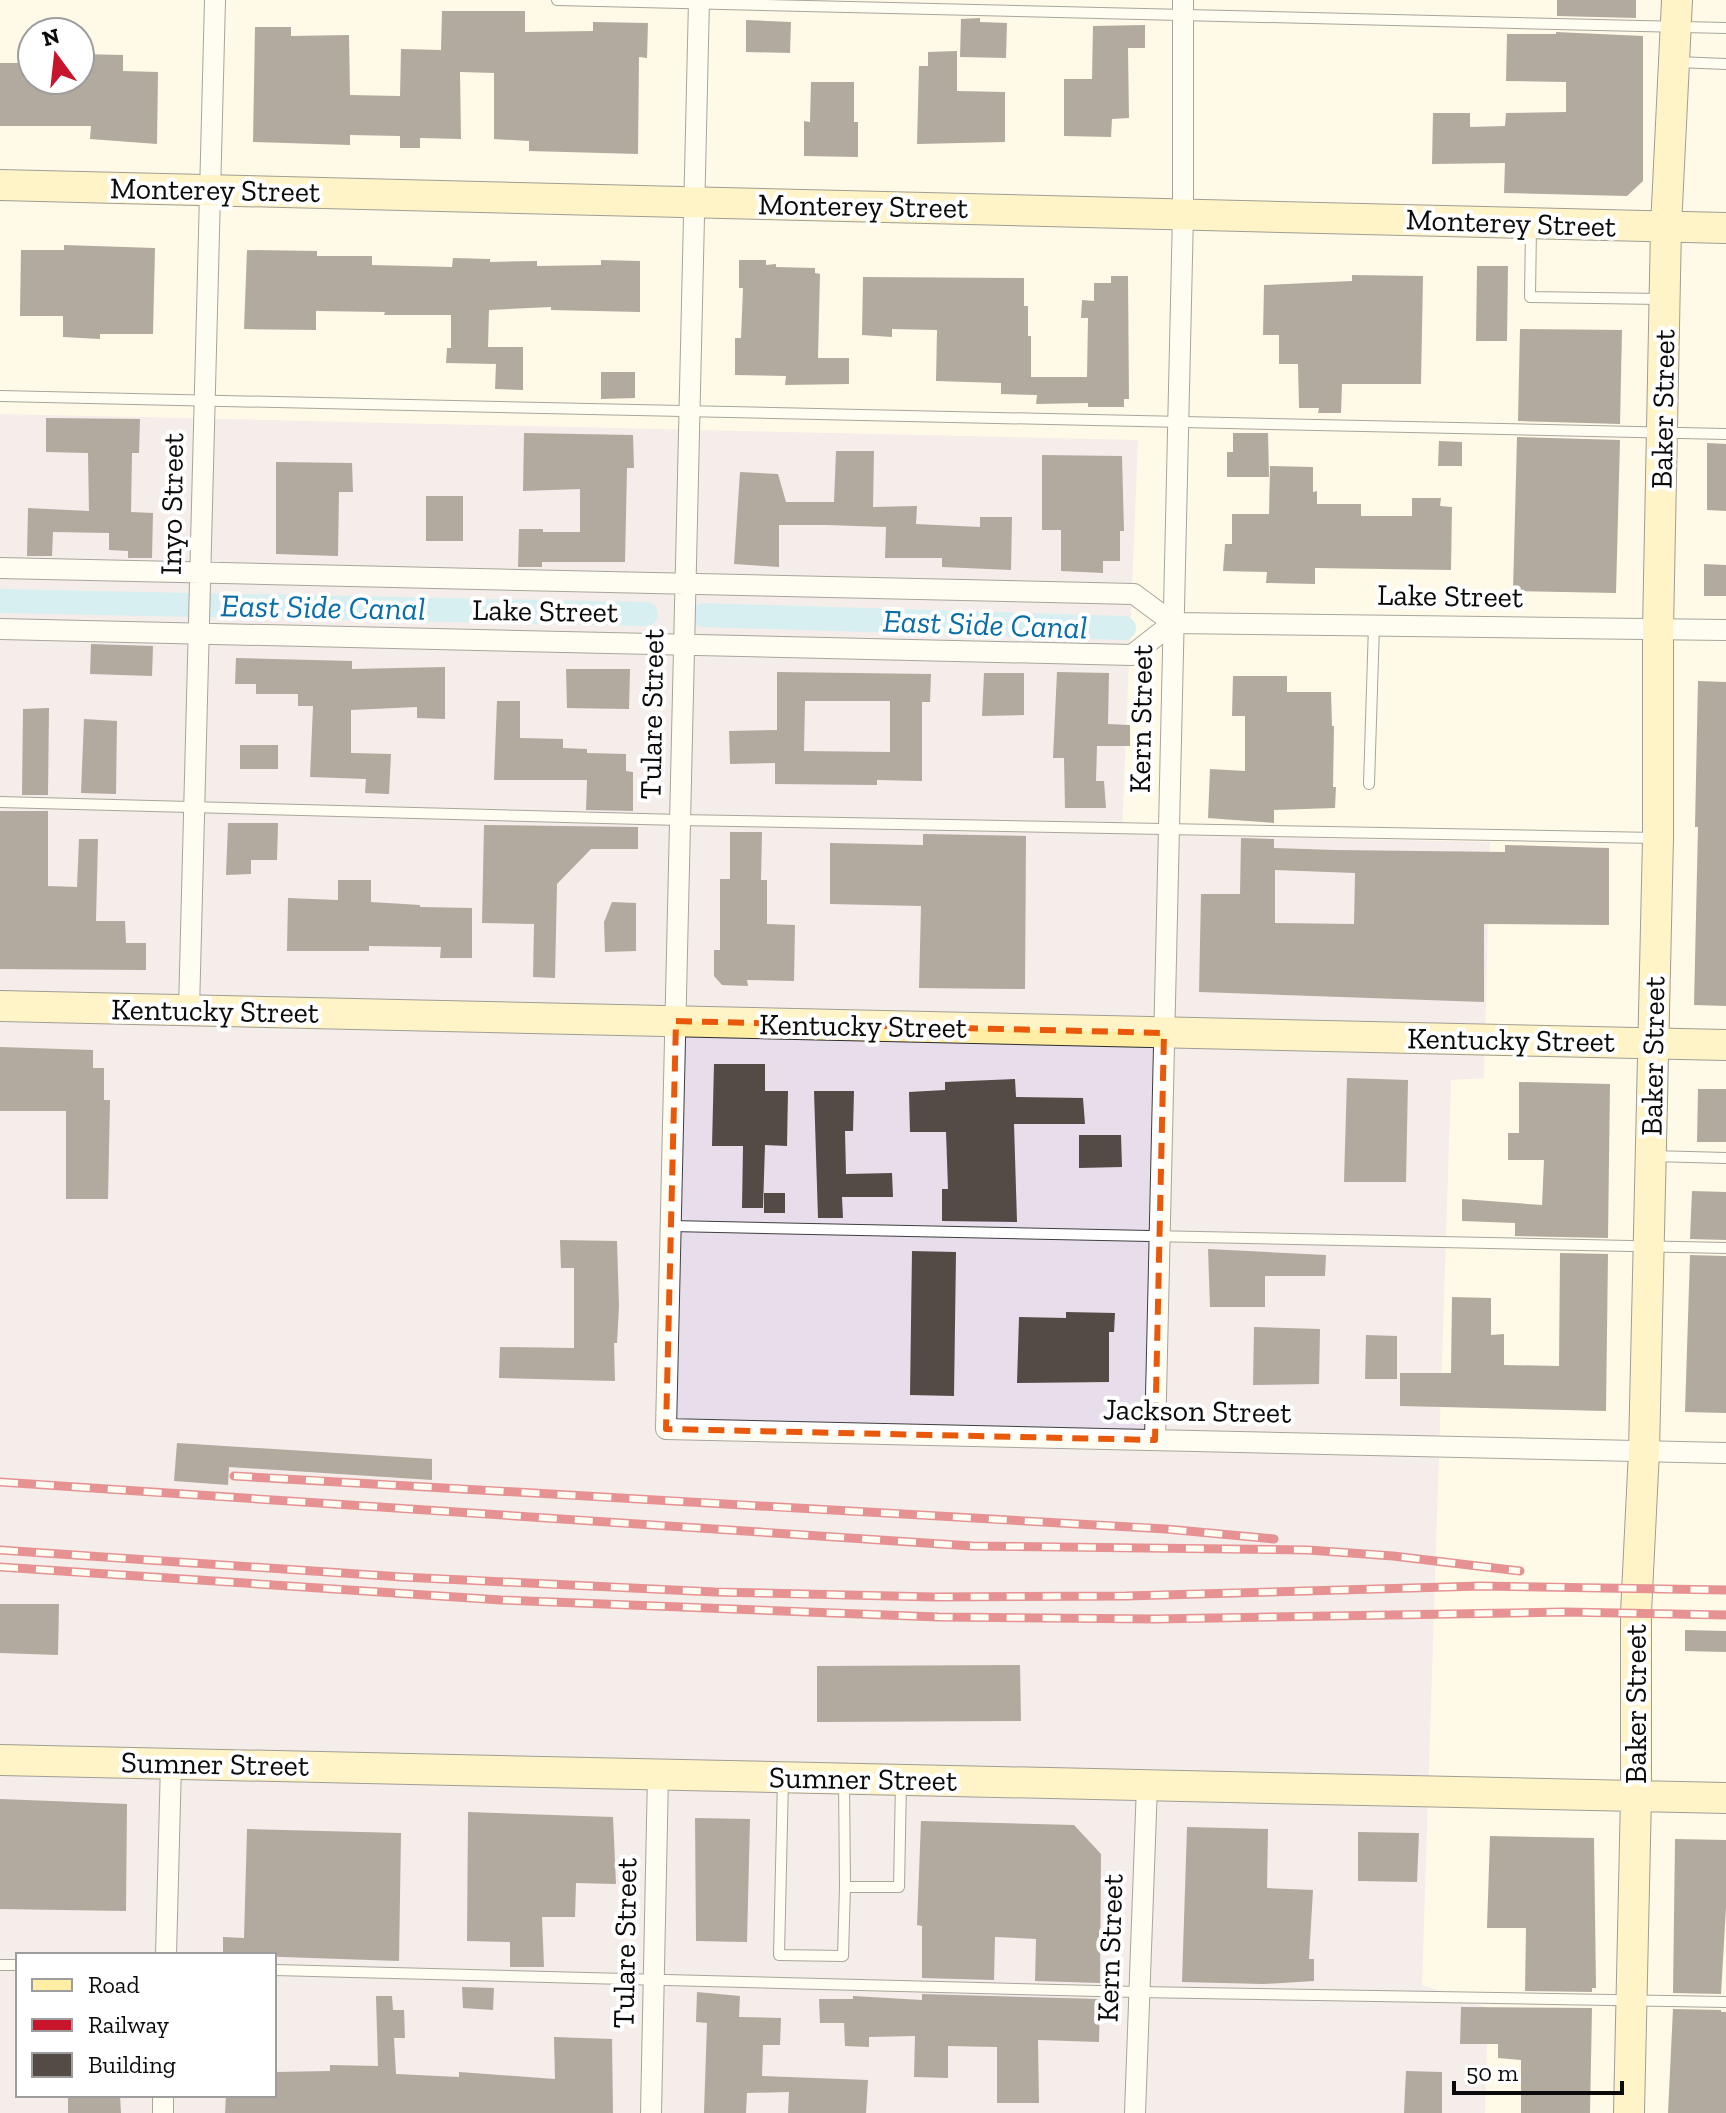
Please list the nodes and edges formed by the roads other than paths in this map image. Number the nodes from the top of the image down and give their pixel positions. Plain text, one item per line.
1 (215, 0) edge
2 (557, 0) edge
3 (699, 2) edge
4 (1183, 6) edge
5 (1676, 13) edge
6 (1726, 28) edge
7 (1675, 61) junction
8 (1726, 64) edge
9 (0, 185) edge
10 (210, 190) junction
11 (694, 202) junction
12 (1183, 214) junction
13 (1531, 223) junction
14 (1666, 227) junction
15 (1726, 228) edge
16 (1666, 299) junction
17 (0, 396) edge
18 (205, 400) junction
19 (689, 411) junction
20 (1178, 422) junction
21 (1663, 433) junction
22 (1726, 434) edge
23 (0, 568) edge
24 (200, 572) junction
25 (685, 583) junction
26 (1173, 623) junction
27 (1374, 625) junction
28 (0, 629) edge
29 (1658, 629) junction
30 (1726, 630) edge
31 (199, 633) junction
32 (684, 645) junction
33 (1369, 784) dead end
34 (0, 802) edge
35 (195, 806) junction
36 (680, 820) junction
37 (1169, 828) junction
38 (1658, 838) junction
39 (0, 1006) edge
40 (189, 1010) junction
41 (676, 1021) junction
42 (1164, 1033) junction
43 (1653, 1044) junction
44 (1726, 1045) edge
45 (1650, 1156) junction
46 (1726, 1158) edge
47 (671, 1226) junction
48 (1160, 1236) junction
49 (1648, 1246) junction
50 (1726, 1248) edge
51 (666, 1429) joint
52 (1155, 1440) junction
53 (1644, 1451) junction
54 (1726, 1453) edge
55 (0, 1760) edge
56 (171, 1763) junction
57 (658, 1774) junction
58 (783, 1777) junction
59 (844, 1779) junction
60 (901, 1780) junction
61 (1147, 1785) junction
62 (1636, 1796) junction
63 (1726, 1798) edge
64 (845, 1887) junction
65 (166, 1953) edge
66 (276, 1970) edge
67 (654, 1979) junction
68 (1138, 1992) junction
69 (1631, 1999) junction
70 (1726, 2002) edge
71 (651, 2113) edge
72 (1135, 2113) edge
73 (1629, 2113) edge

1 - 10 street, Inyo Street
2 - 3 lane
3 - 4 lane
3 - 11 street, Tulare Street
4 - 5 lane
4 - 12 street, Kern Street
5 - 6 lane
5 - 7 street, Baker Street
7 - 8 lane
7 - 14 street, Baker Street
9 - 10 street, Monterey Street
10 - 11 street, Monterey Street
10 - 18 street, Inyo Street
11 - 12 street, Monterey Street
11 - 19 street, Tulare Street
12 - 13 street, Monterey Street
12 - 20 street, Kern Street
13 - 14 street, Monterey Street
13 - 16 lane
14 - 15 street, Monterey Street
14 - 16 street, Baker Street
16 - 21 street, Baker Street
17 - 18 lane
18 - 19 lane
18 - 24 street, Inyo Street
19 - 20 lane
19 - 25 street, Tulare Street
20 - 21 lane
20 - 26 street, Kern Street
21 - 22 lane
21 - 29 street, Baker Street
23 - 24 street, Lake Street
24 - 25 street, Lake Street
24 - 31 street, Inyo Street
25 - 26 street, Lake Street
25 - 32 street, Tulare Street
26 - 27 street, Lake Street
26 - 32 street, Lake Street
26 - 37 street, Kern Street
27 - 29 street, Lake Street
27 - 33 lane
28 - 31 street, Lake Street
29 - 30 street, Lake Street
29 - 38 street, Baker Street
31 - 32 street, Lake Street
31 - 35 street, Inyo Street
32 - 36 street, Tulare Street
34 - 35 lane
35 - 36 lane
35 - 40 street, Inyo Street
36 - 37 lane
36 - 41 street, Tulare Street
37 - 38 lane
37 - 42 street, Kern Street
38 - 43 street, Baker Street
39 - 40 street, Kentucky Street
40 - 41 street, Kentucky Street
41 - 42 street, Kentucky Street
41 - 47 street, Tulare Street
42 - 43 street, Kentucky Street
42 - 48 street, Kern Street
43 - 44 street, Kentucky Street
43 - 45 street, Baker Street
45 - 46 lane
45 - 49 street, Baker Street
47 - 48 lane
47 - 51 street, Tulare Street
48 - 49 lane
48 - 52 street, Kern Street
49 - 50 lane
49 - 53 street, Baker Street
51 - 52 street, Jackson Street
52 - 53 street, Jackson Street
53 - 54 street, Jackson Street
53 - 62 street, Baker Street
55 - 56 street, Sumner Street
56 - 57 street, Sumner Street
56 - 65 street
57 - 58 street, Sumner Street
57 - 67 street, Tulare Street
58 - 59 street, Sumner Street
58 - 64 lane
59 - 60 street, Sumner Street
59 - 64 lane
60 - 61 street, Sumner Street
60 - 64 lane
61 - 62 street, Sumner Street
61 - 68 street, Kern Street
62 - 63 street, Sumner Street
62 - 69 street, Baker Street
66 - 67 lane
67 - 68 lane
67 - 71 street, Tulare Street
68 - 69 lane
68 - 72 street, Kern Street
69 - 70 lane
69 - 73 street, Baker Street

